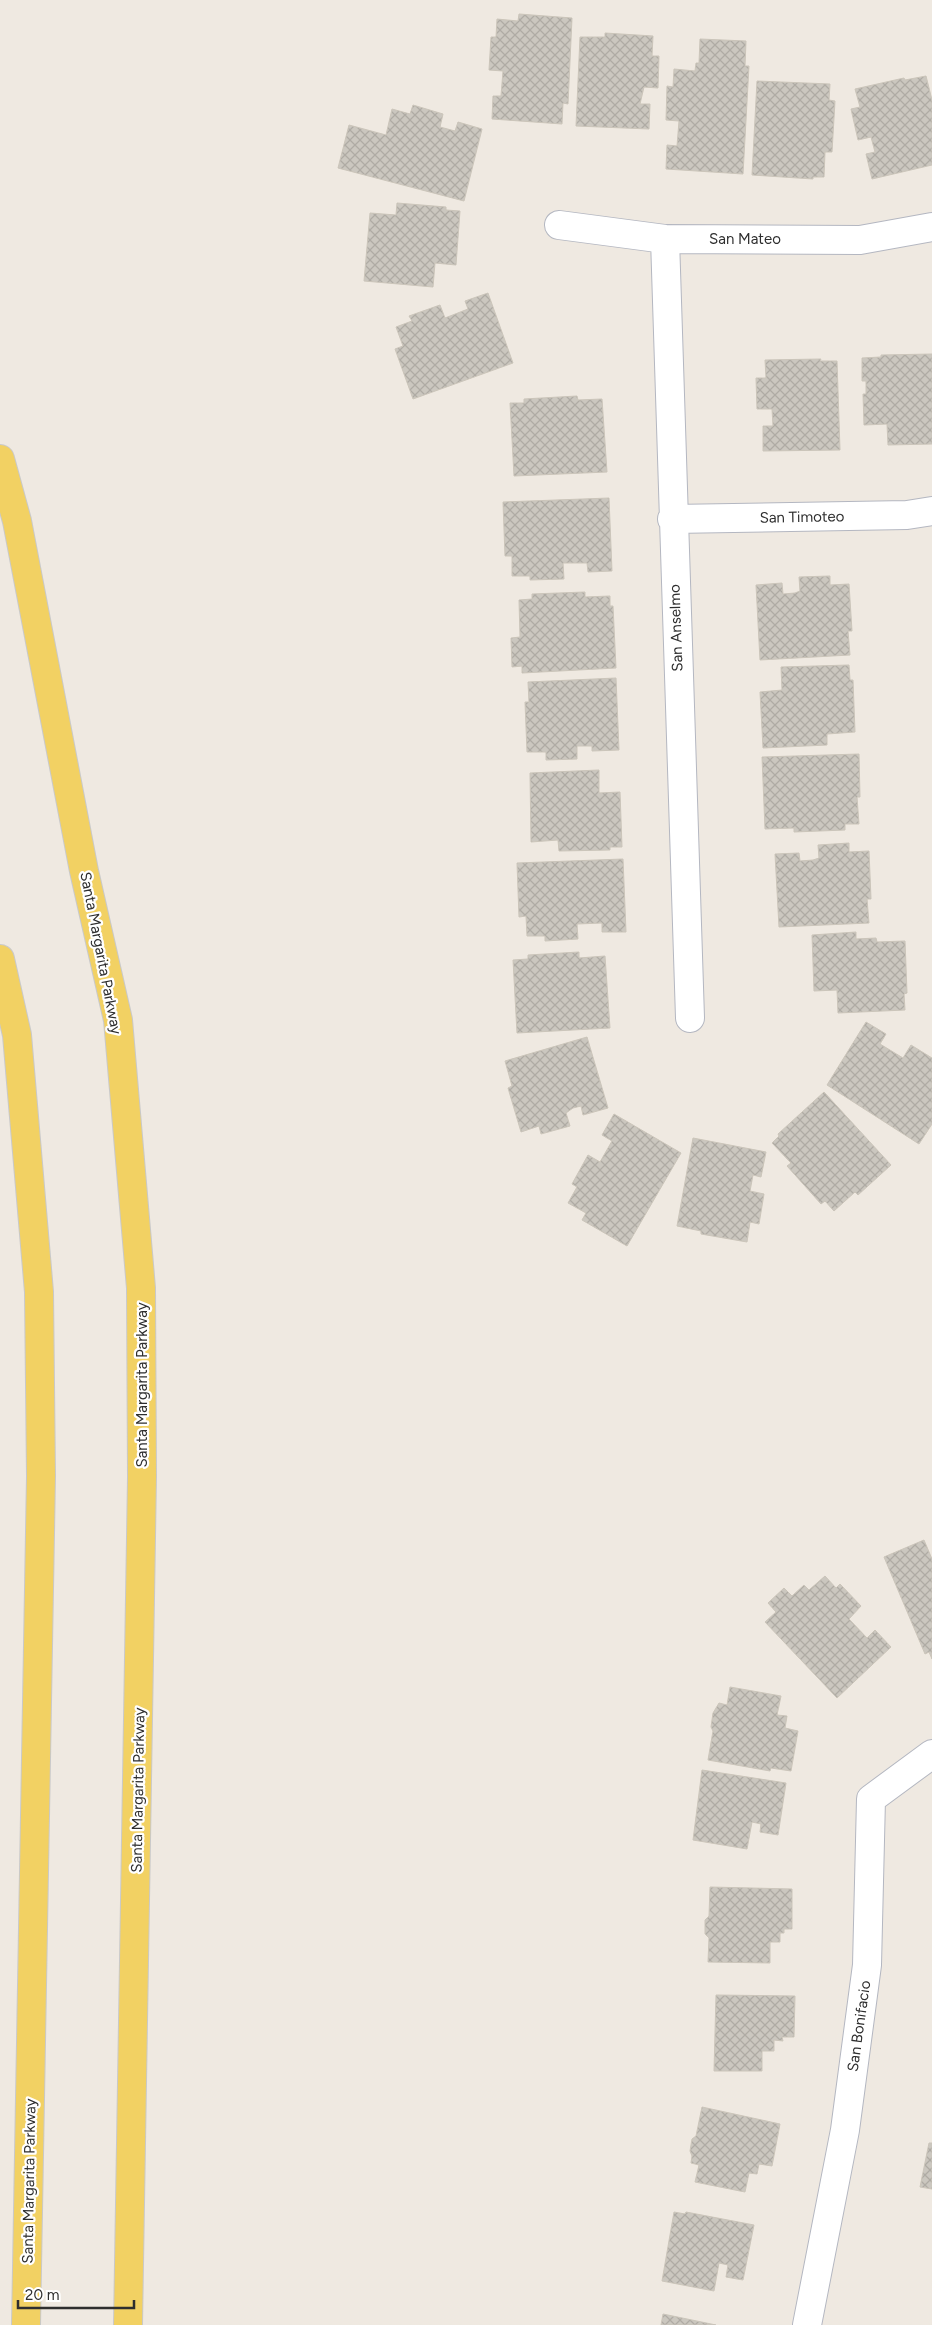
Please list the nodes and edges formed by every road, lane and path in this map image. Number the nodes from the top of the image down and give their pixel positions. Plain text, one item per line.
1 (558, 225) dead end
2 (932, 226) edge
3 (665, 239) junction
4 (0, 459) edge
5 (932, 511) edge
6 (672, 519) junction
7 (0, 959) edge
8 (690, 1018) dead end
9 (932, 1754) edge
10 (26, 2325) edge
11 (128, 2325) edge
12 (807, 2325) edge

1 - 3 street, San Mateo
2 - 3 street, San Mateo
3 - 6 street, San Anselmo
4 - 11 main road, Santa Margarita Parkway
5 - 6 street, San Timoteo
6 - 8 street, San Anselmo
7 - 10 main road, Santa Margarita Parkway
9 - 12 street, San Bonifacio

